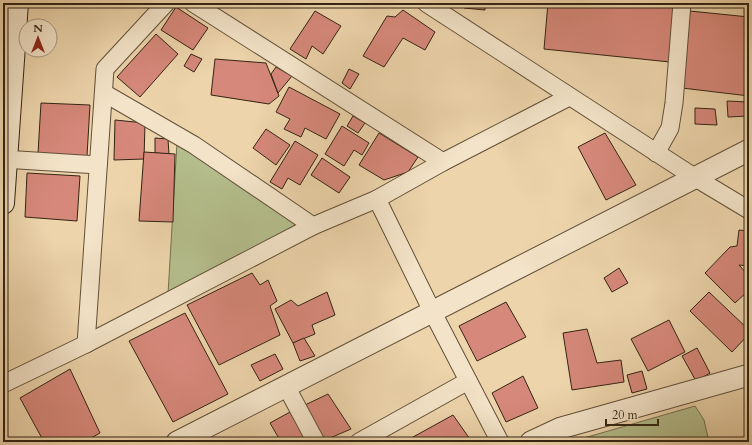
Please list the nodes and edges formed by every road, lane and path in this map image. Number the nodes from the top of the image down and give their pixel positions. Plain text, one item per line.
1 (17, 3) edge
2 (166, 3) edge
3 (194, 3) edge
4 (426, 3) edge
5 (682, 3) edge
6 (104, 92) junction
7 (570, 96) junction
8 (749, 150) edge
9 (656, 153) junction
10 (4, 159) edge
11 (443, 162) junction
12 (98, 165) junction
13 (694, 177) junction
14 (377, 199) junction
15 (3, 203) edge
16 (749, 210) edge
17 (313, 226) junction
18 (432, 311) junction
19 (86, 344) junction
20 (749, 375) edge
21 (468, 381) junction
22 (3, 384) edge
23 (286, 386) junction
24 (178, 442) edge
25 (316, 442) edge
26 (358, 442) edge
27 (500, 442) edge
28 (531, 442) edge

1 - 10 main road
2 - 6 street
3 - 11 street
4 - 7 street
5 - 9 street
6 - 12 street
6 - 17 street
7 - 9 street
7 - 11 street
8 - 13 street
9 - 13 street
10 - 12 street
10 - 15 main road
11 - 14 street
12 - 19 street
13 - 16 street
13 - 18 street
14 - 17 street
14 - 18 street
17 - 19 street
18 - 21 street
18 - 23 street
19 - 22 street
20 - 28 street
21 - 26 street
21 - 27 street
23 - 24 street
23 - 25 street

